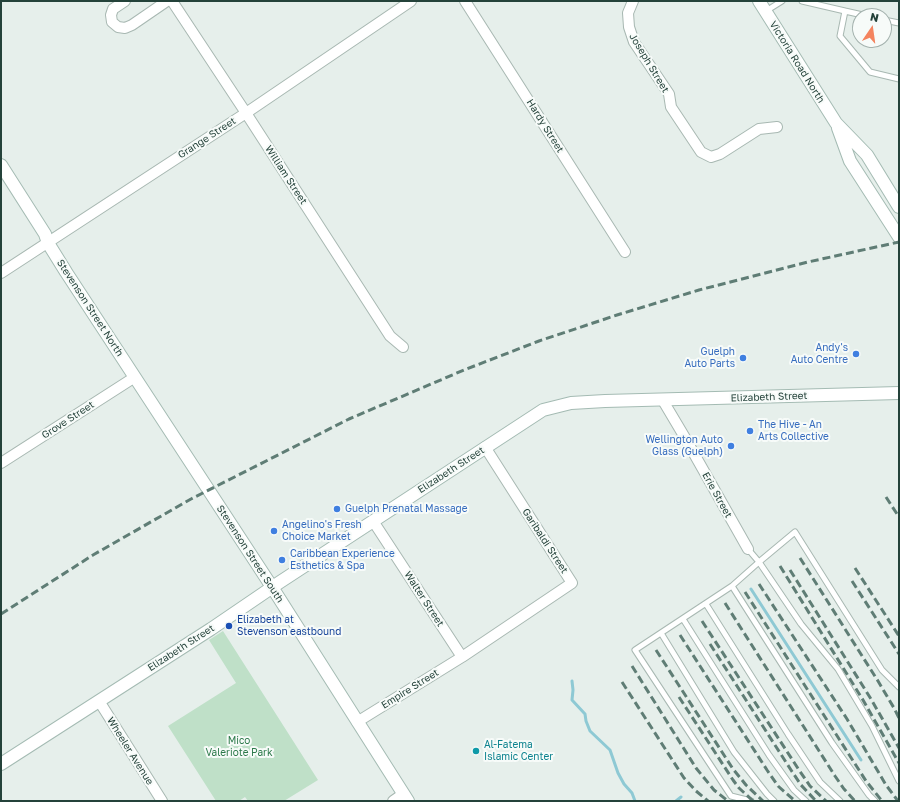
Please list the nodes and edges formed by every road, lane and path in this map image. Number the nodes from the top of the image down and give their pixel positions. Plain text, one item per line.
1 (125, 1) edge
2 (167, 1) edge
3 (172, 1) edge
4 (411, 1) edge
5 (465, 1) edge
6 (633, 1) edge
7 (758, 1) edge
8 (782, 1) edge
9 (802, 1) edge
10 (765, 11) junction
11 (845, 11) junction
12 (852, 13) edge
13 (899, 79) edge
14 (246, 112) junction
15 (836, 123) junction
16 (777, 127) dead end
17 (1, 166) edge
18 (899, 207) edge
19 (899, 237) edge
20 (48, 243) junction
21 (625, 252) dead end
22 (1, 273) edge
23 (403, 347) dead end
24 (134, 377) junction
25 (899, 393) edge
26 (662, 399) junction
27 (485, 448) junction
28 (181, 449) joint
29 (1, 462) edge
30 (373, 521) junction
31 (748, 549) joint
32 (759, 562) junction
33 (732, 586) junction
34 (272, 587) junction
35 (706, 604) junction
36 (683, 619) junction
37 (661, 633) junction
38 (462, 657) junction
39 (899, 687) edge
40 (99, 701) junction
41 (357, 722) junction
42 (1, 764) edge
43 (899, 781) edge
44 (406, 798) edge
45 (162, 801) edge
46 (393, 801) edge
47 (751, 801) edge
48 (774, 801) edge
49 (806, 801) edge
50 (840, 801) edge
51 (875, 801) edge

1 - 2 street
3 - 14 street, William Street
4 - 14 street, Grange Street
5 - 21 street, Hardy Street
6 - 16 street, Joseph Street
7 - 10 main road, Victoria Road North
8 - 10 lane
9 - 11 lane
10 - 15 main road, Victoria Road North
11 - 12 lane
11 - 13 lane
14 - 20 street, Grange Street
14 - 23 street, William Street
15 - 18 main road, Victoria Road North
15 - 19 main road, Victoria Road North
17 - 20 main road, Stevenson Street North
20 - 22 street, Grange Street
20 - 24 main road, Stevenson Street North
24 - 28 main road, Stevenson Street North
24 - 29 street, Grove Street
25 - 26 main road, Elizabeth Street
26 - 27 main road, Elizabeth Street
26 - 31 street, Erie Street
27 - 30 main road, Elizabeth Street
27 - 38 street, Garibaldi Street
28 - 34 main road, Stevenson Street South
30 - 34 main road, Elizabeth Street
30 - 38 street, Walter Street
31 - 32 lane
32 - 33 lane
32 - 39 lane
32 - 43 lane
33 - 35 lane
33 - 51 lane
34 - 40 main road, Elizabeth Street
34 - 41 main road, Stevenson Street South
35 - 36 lane
35 - 50 lane
36 - 37 lane
36 - 49 lane
37 - 47 lane
37 - 48 lane
38 - 41 street, Empire Street
40 - 42 main road, Elizabeth Street
40 - 45 street, Wheeler Avenue
41 - 44 main road, Stevenson Street South
44 - 46 street

